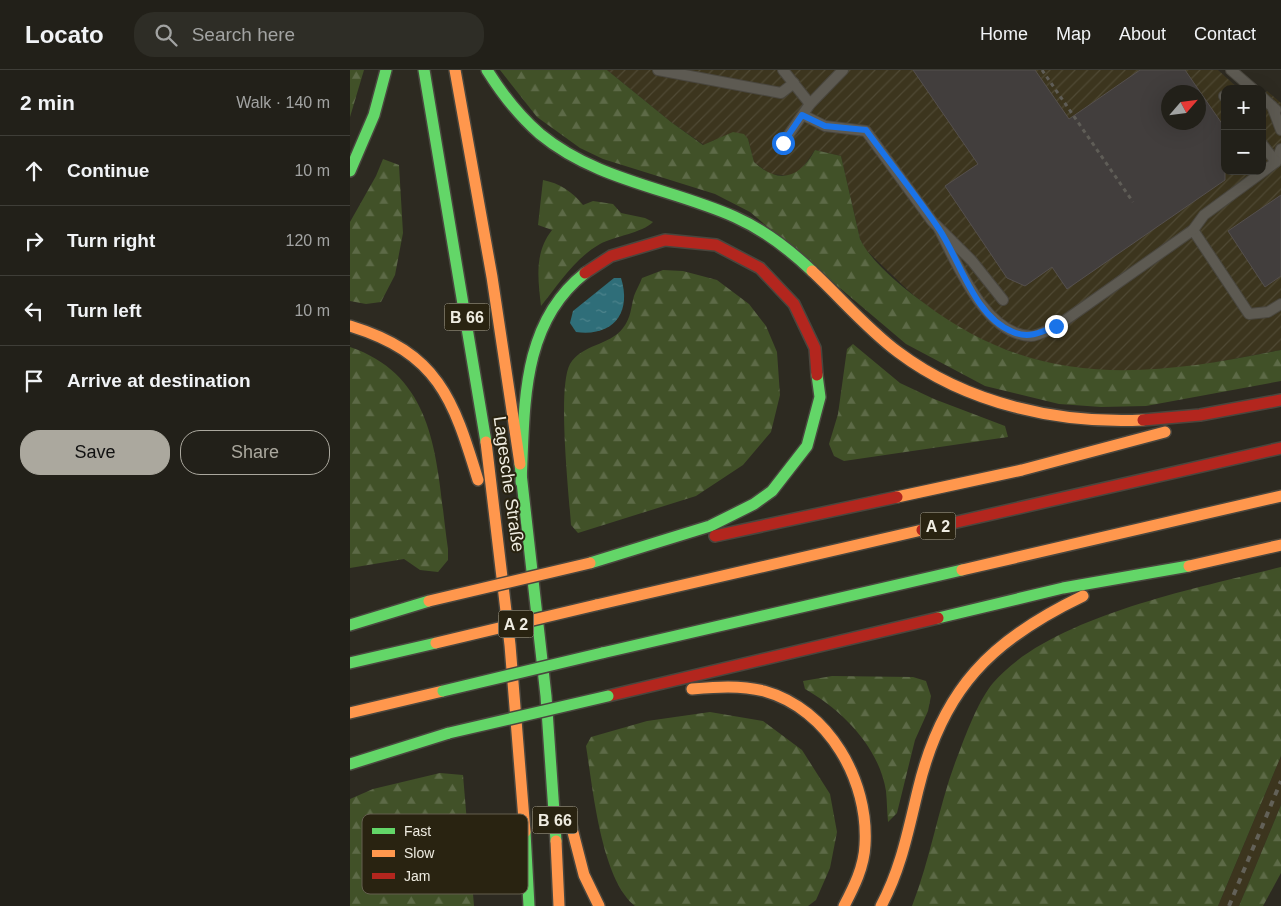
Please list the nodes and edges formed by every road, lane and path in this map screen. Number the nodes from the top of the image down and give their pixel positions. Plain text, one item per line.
1 (386, 70) edge
2 (424, 70) edge
3 (455, 70) edge
4 (487, 70) edge
5 (658, 70) edge
6 (783, 70) edge
7 (843, 70) edge
8 (1042, 70) edge
9 (1231, 70) edge
10 (794, 83) junction
11 (1248, 85) edge
12 (1266, 101) edge
13 (810, 104) junction
14 (1272, 106) junction
15 (1281, 114) edge
16 (802, 115) junction
17 (1281, 130) edge
18 (783, 143) dead end
19 (1266, 149) edge
20 (1281, 149) edge
21 (1276, 162) junction
22 (350, 171) edge
23 (1133, 202) dead end
24 (939, 229) junction
25 (1193, 230) junction
26 (1003, 300) dead end
27 (1281, 304) edge
28 (350, 326) edge
29 (1281, 400) edge
30 (1228, 411) junction
31 (1281, 448) edge
32 (521, 482) junction
33 (1281, 496) edge
34 (1281, 545) edge
35 (590, 563) junction
36 (502, 566) junction
37 (1141, 576) junction
38 (429, 601) junction
39 (358, 610) dead end
40 (350, 625) edge
41 (350, 663) edge
42 (608, 696) junction
43 (350, 713) edge
44 (449, 733) junction
45 (549, 734) junction
46 (350, 752) edge
47 (350, 764) edge
48 (523, 814) edge
49 (528, 881) edge
50 (530, 906) edge
51 (560, 906) edge
52 (599, 906) edge
53 (844, 906) edge
54 (881, 906) edge

1 - 22 highway
2 - 36 highway, Lagesche Straße / B 66
3 - 32 highway, Lagesche Straße / B 66
4 - 30 highway
5 - 10 lane
6 - 10 lane
7 - 13 lane
8 - 23 path
9 - 11 lane
10 - 13 lane
12 - 14 lane
13 - 16 lane
14 - 15 lane
14 - 17 lane
16 - 18 lane
16 - 24 lane
19 - 21 lane
20 - 21 lane
21 - 25 lane
24 - 25 lane
24 - 26 lane
25 - 27 lane
28 - 36 highway
29 - 30 highway
30 - 35 highway
31 - 41 highway, A 2, bridge
32 - 35 highway
32 - 45 highway, Lagesche Straße / B 66
33 - 43 highway, bridge
34 - 37 highway
35 - 38 highway, bridge
36 - 48 highway, Lagesche Straße / B 66
37 - 42 highway
37 - 54 highway
38 - 39 highway
38 - 40 highway
42 - 44 highway, bridge
42 - 53 highway
44 - 46 highway
44 - 47 highway
45 - 51 highway, Lagesche Straße / B 66
45 - 52 highway
49 - 50 highway, Lagesche Straße / B 66

